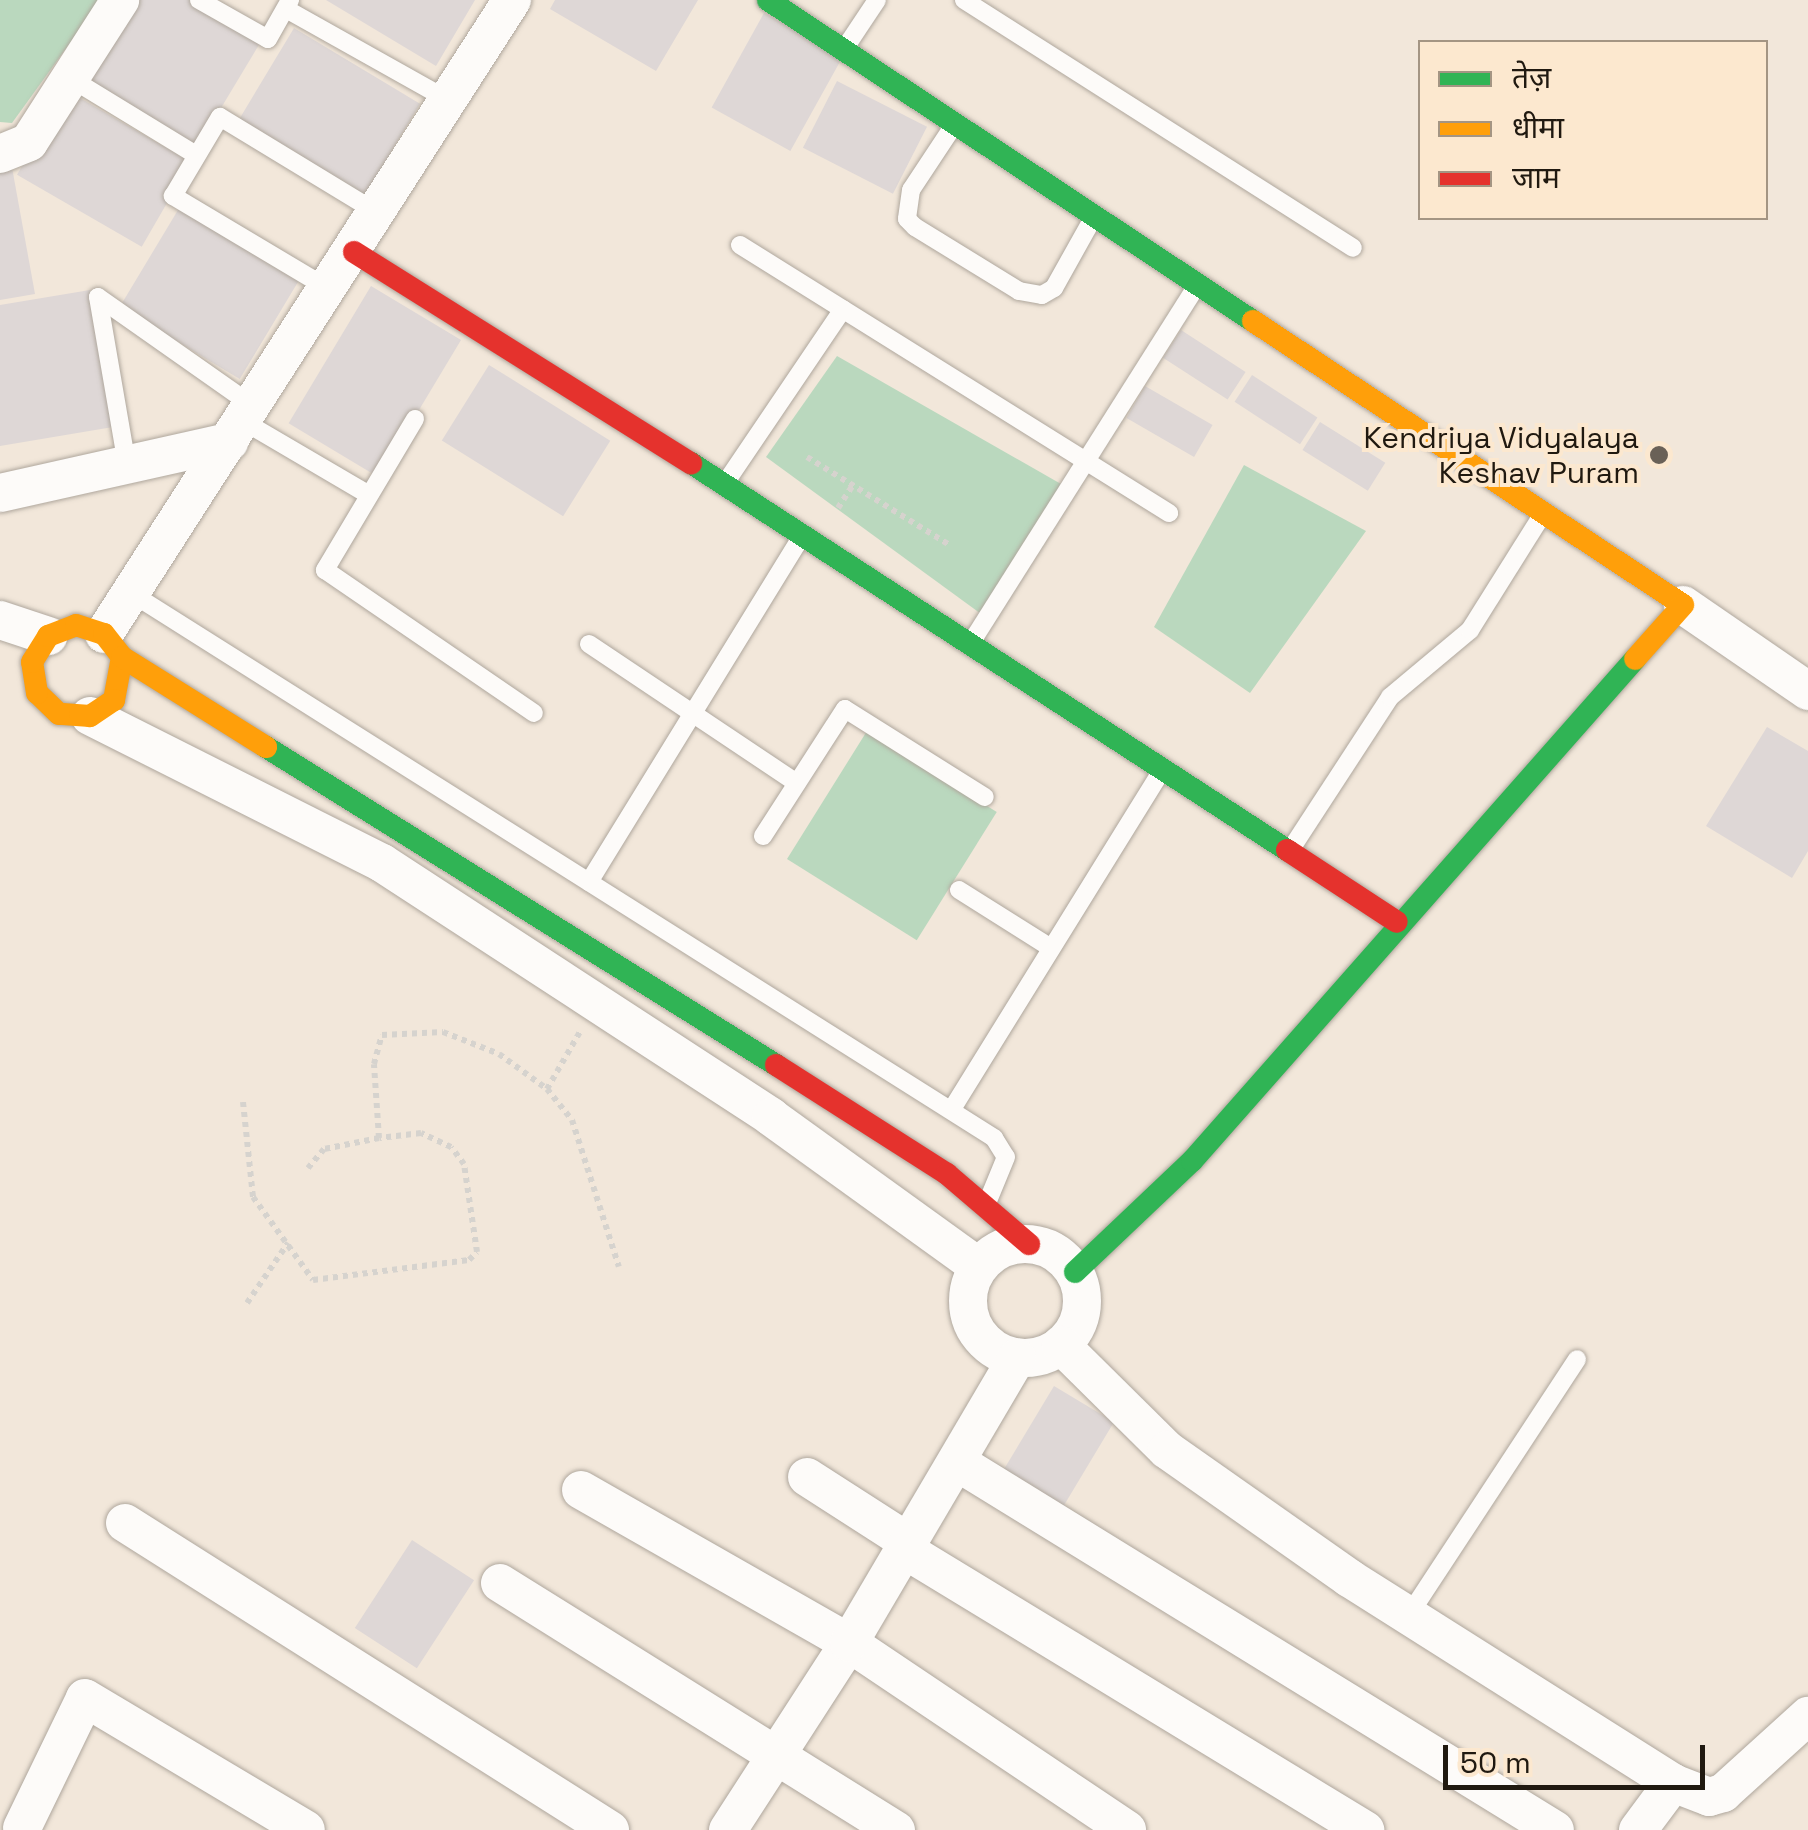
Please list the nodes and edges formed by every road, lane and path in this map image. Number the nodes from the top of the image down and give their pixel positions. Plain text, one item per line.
1 (120, 0) edge
2 (199, 0) edge
3 (512, 0) edge
4 (768, 0) edge
5 (877, 0) edge
6 (964, 0) edge
7 (288, 4) edge
8 (844, 50) junction
9 (70, 78) junction
10 (449, 100) junction
11 (956, 123) junction
12 (0, 154) edge
13 (196, 155) junction
14 (378, 214) junction
15 (1094, 215) junction
16 (740, 246) dead end
17 (1353, 248) dead end
18 (354, 252) junction
19 (1198, 283) junction
20 (329, 289) junction
21 (843, 310) junction
22 (416, 419) dead end
23 (242, 423) junction
24 (806, 457) dead end
25 (1083, 460) junction
26 (127, 466) junction
27 (724, 484) junction
28 (0, 493) edge
29 (369, 495) junction
30 (1169, 512) dead end
31 (1544, 512) junction
32 (803, 535) junction
33 (951, 546) dead end
34 (131, 593) junction
35 (1683, 604) junction
36 (0, 620) edge
37 (48, 636) junction
38 (589, 644) dead end
39 (970, 644) junction
40 (113, 645) junction
41 (16, 673) edge
42 (1808, 690) edge
43 (534, 713) dead end
44 (696, 715) junction
45 (90, 716) junction
46 (1162, 769) junction
47 (797, 782) junction
48 (985, 796) dead end
49 (763, 836) dead end
50 (1289, 852) junction
51 (589, 882) junction
52 (958, 890) dead end
53 (1397, 922) junction
54 (1051, 948) junction
55 (597, 1003) junction
56 (548, 1089) junction
57 (243, 1102) dead end
58 (952, 1108) junction
59 (379, 1138) junction
60 (308, 1168) dead end
61 (985, 1207) junction
62 (289, 1242) junction
63 (1029, 1244) junction
64 (619, 1267) dead end
65 (979, 1267) junction
66 (1074, 1272) junction
67 (247, 1303) dead end
68 (1061, 1345) junction
69 (1017, 1358) junction
70 (1578, 1359) dead end
71 (958, 1462) junction
72 (807, 1477) dead end
73 (581, 1490) dead end
74 (125, 1523) dead end
75 (908, 1546) junction
76 (500, 1584) dead end
77 (1408, 1616) junction
78 (849, 1644) junction
79 (1808, 1716) edge
80 (776, 1756) junction
81 (1674, 1783) junction
82 (19, 1828) edge
83 (306, 1830) edge
84 (610, 1830) edge
85 (728, 1830) edge
86 (896, 1830) edge
87 (1127, 1830) edge
88 (1366, 1830) edge
89 (1555, 1830) edge
90 (1638, 1830) edge

1 - 9 street
2 - 7 lane
3 - 10 street
4 - 8 street
5 - 8 lane
6 - 17 lane
7 - 10 lane
8 - 11 street
9 - 12 street
9 - 13 lane
10 - 14 street
11 - 15 street
11 - 15 lane
13 - 14 lane
13 - 20 lane
14 - 18 street
15 - 19 street
16 - 21 lane
18 - 20 street
18 - 27 street
19 - 25 lane
19 - 31 street
20 - 23 street
21 - 25 lane
21 - 27 lane
22 - 29 lane
23 - 26 street
23 - 26 lane
23 - 29 lane
23 - 34 street
24 - 33 path
25 - 30 lane
25 - 39 lane
26 - 28 street
27 - 32 street
29 - 43 lane
31 - 35 street
31 - 50 lane
32 - 39 street
32 - 44 lane
34 - 40 street
34 - 51 lane
35 - 42 street
35 - 53 street
36 - 37 street
37 - 40 street
37 - 41 street
38 - 44 lane
39 - 46 street
40 - 45 street
40 - 61 street
41 - 45 street
44 - 47 lane
44 - 51 lane
45 - 55 street
46 - 50 street
46 - 54 lane
47 - 48 lane
47 - 49 lane
50 - 53 street
51 - 58 lane
52 - 54 lane
53 - 66 street
54 - 58 lane
55 - 56 path
55 - 65 street
56 - 59 path
56 - 64 path
57 - 62 path
58 - 61 lane
59 - 60 path
59 - 62 path
61 - 63 street
62 - 67 path
63 - 65 street
63 - 66 street
65 - 69 street
66 - 68 street
68 - 69 street
68 - 77 street
69 - 71 street
70 - 77 lane
71 - 75 street
71 - 89 street
72 - 75 street
73 - 78 street
74 - 84 street
75 - 78 street
75 - 88 street
76 - 80 street
77 - 81 street
78 - 80 street
78 - 87 street
79 - 81 street
80 - 85 street
80 - 86 street
81 - 90 street
82 - 83 street

